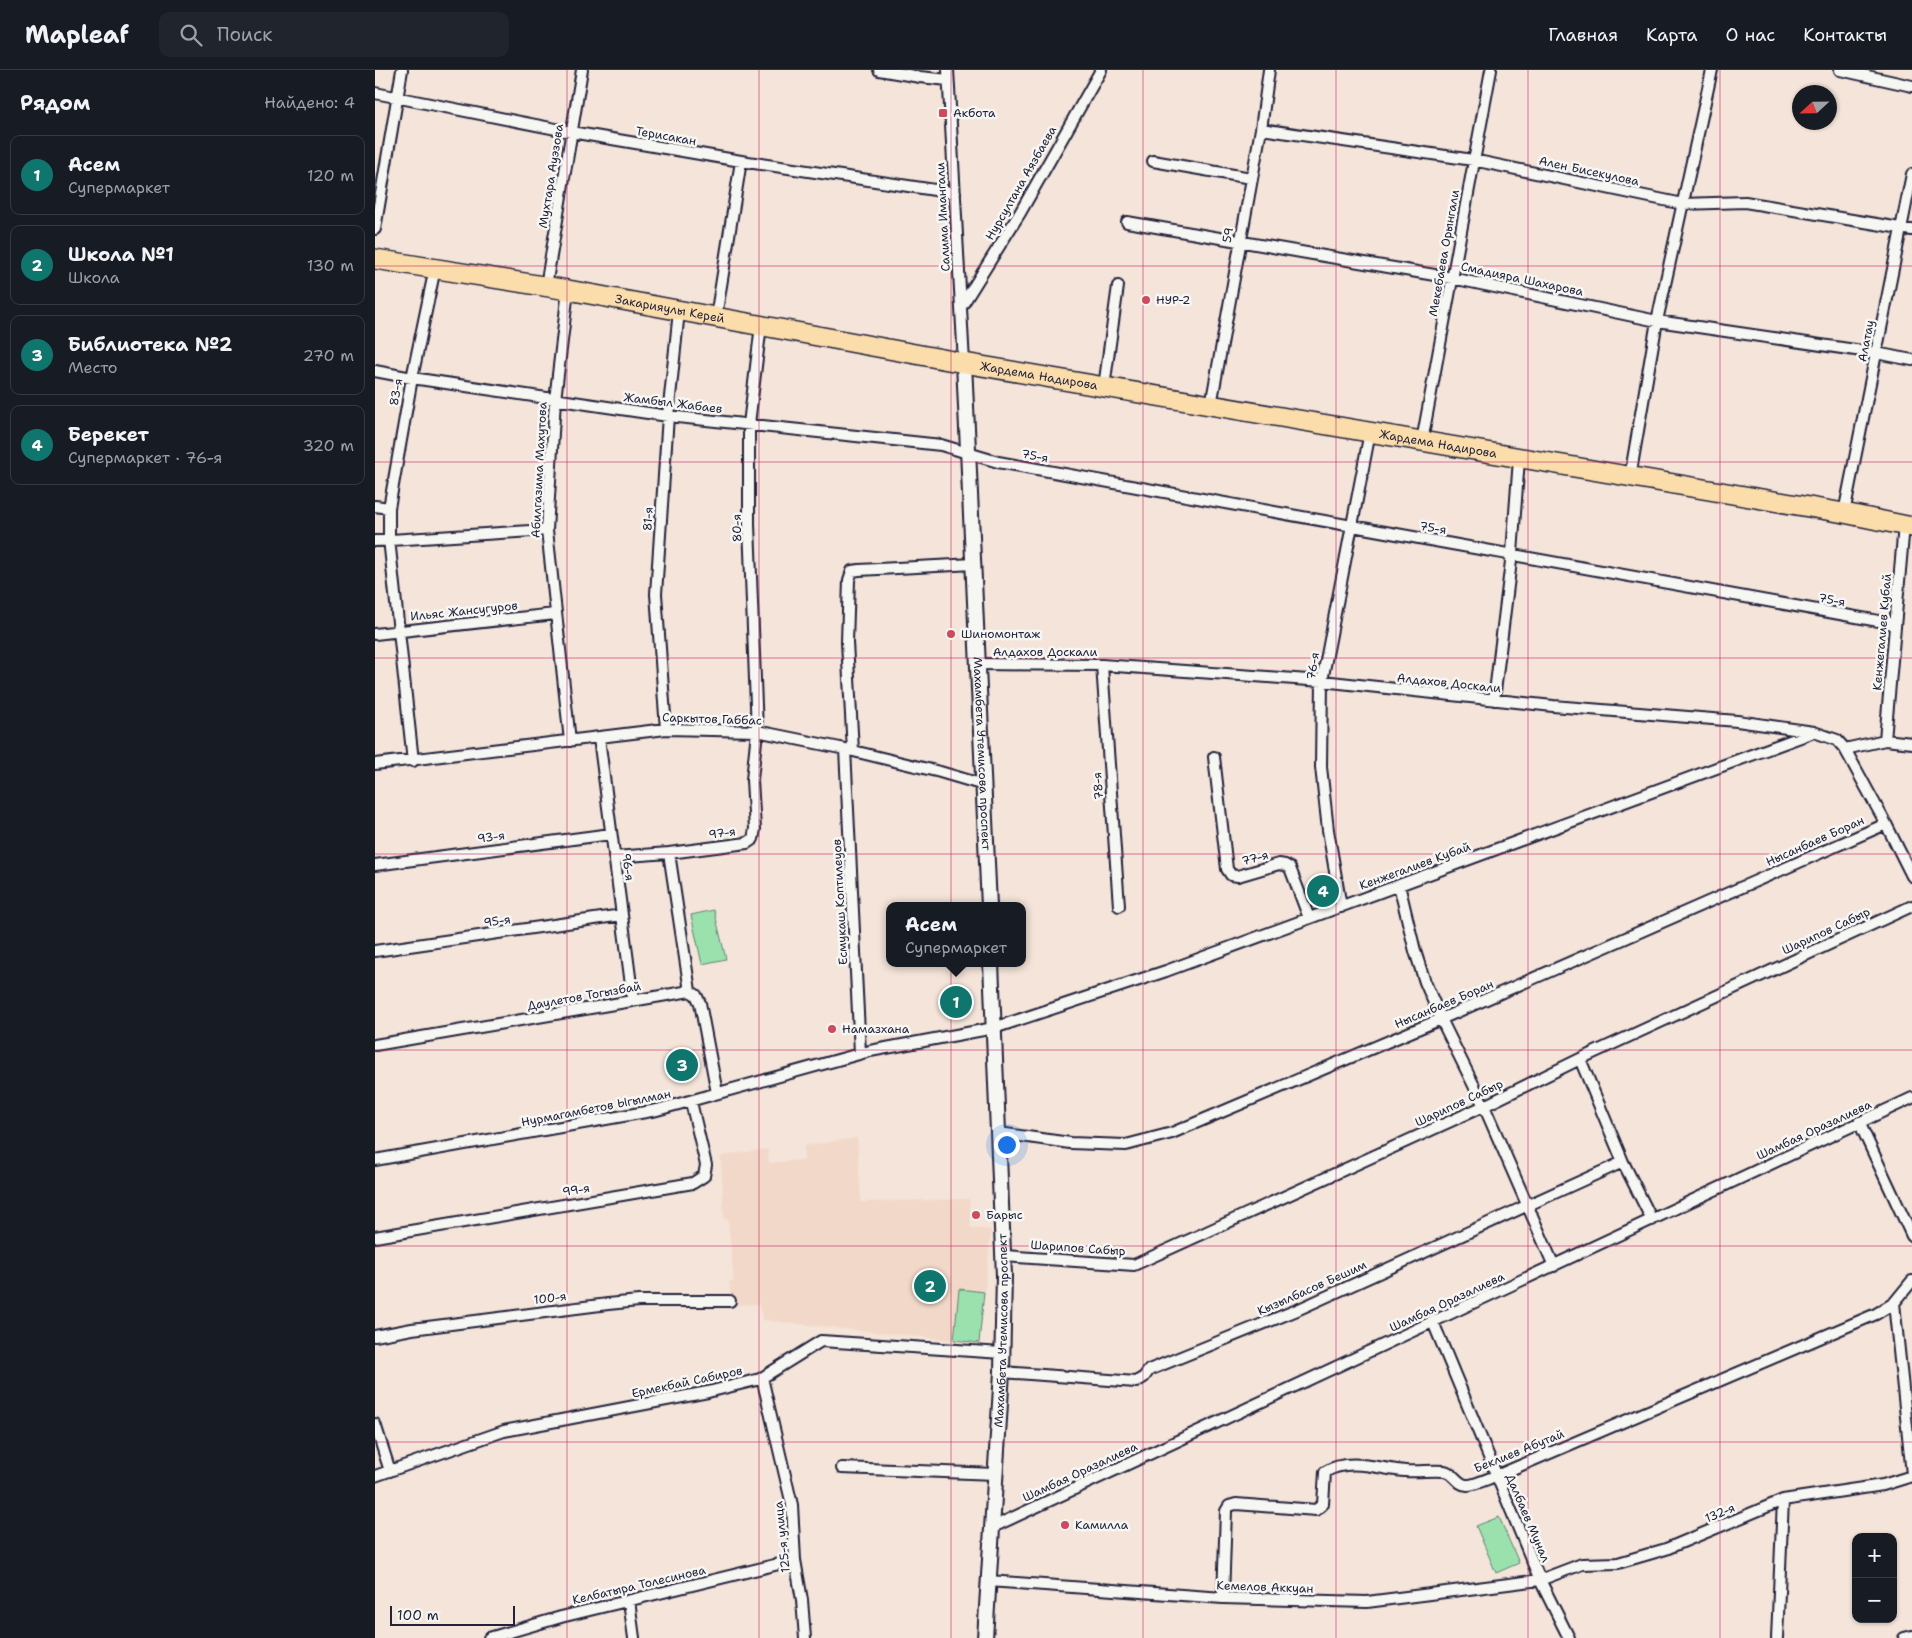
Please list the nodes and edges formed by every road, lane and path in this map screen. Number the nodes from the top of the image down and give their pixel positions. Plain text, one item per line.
1 (402, 70) edge
2 (582, 70) edge
3 (879, 70) edge
4 (1101, 70) edge
5 (1269, 70) edge
6 (1491, 70) edge
7 (1713, 70) edge
8 (1840, 70) edge
9 (948, 75) edge
10 (1912, 86) edge
11 (375, 93) edge
12 (398, 97) junction
13 (1261, 129) junction
14 (571, 132) junction
15 (1473, 160) junction
16 (741, 161) junction
17 (1153, 161) dead end
18 (1912, 174) edge
19 (1251, 178) junction
20 (955, 194) junction
21 (1683, 204) junction
22 (1127, 222) dead end
23 (1901, 228) junction
24 (375, 229) edge
25 (1912, 230) edge
26 (1240, 242) junction
27 (375, 259) edge
28 (435, 268) junction
29 (1452, 278) junction
30 (546, 286) junction
31 (1118, 286) dead end
32 (568, 290) junction
33 (961, 307) junction
34 (679, 311) junction
35 (716, 317) junction
36 (1657, 321) junction
37 (761, 325) junction
38 (1876, 353) junction
39 (1912, 360) edge
40 (964, 363) junction
41 (375, 371) edge
42 (411, 378) junction
43 (1104, 387) junction
44 (555, 400) junction
45 (1211, 405) junction
46 (668, 416) junction
47 (749, 424) junction
48 (1370, 432) junction
49 (1422, 441) junction
50 (968, 453) junction
51 (1519, 459) junction
52 (1629, 477) junction
53 (375, 506) edge
54 (389, 508) junction
55 (1844, 513) junction
56 (1908, 526) edge
57 (1352, 527) junction
58 (547, 530) junction
59 (389, 539) junction
60 (375, 541) edge
61 (1511, 553) junction
62 (974, 564) junction
63 (555, 614) junction
64 (1895, 624) junction
65 (398, 631) junction
66 (375, 634) edge
67 (977, 664) junction
68 (1102, 665) junction
69 (1322, 681) junction
70 (1494, 700) junction
71 (666, 729) junction
72 (757, 732) junction
73 (1814, 732) junction
74 (599, 738) junction
75 (1885, 740) junction
76 (571, 741) junction
77 (1912, 743) edge
78 (1845, 749) junction
79 (849, 750) junction
80 (1214, 757) dead end
81 (413, 760) junction
82 (375, 764) edge
83 (984, 785) junction
84 (1886, 824) junction
85 (611, 834) junction
86 (669, 853) junction
87 (614, 857) junction
88 (375, 865) edge
89 (1912, 876) edge
90 (1399, 885) junction
91 (989, 902) edge
92 (1119, 906) dead end
93 (1912, 906) edge
94 (1341, 907) junction
95 (622, 915) junction
96 (1309, 918) junction
97 (375, 951) edge
98 (991, 967) edge
99 (690, 991) junction
100 (633, 1000) junction
101 (1441, 1019) junction
102 (994, 1028) junction
103 (375, 1045) edge
104 (861, 1053) junction
105 (1579, 1059) junction
106 (717, 1093) junction
107 (1912, 1098) edge
108 (691, 1102) junction
109 (1485, 1106) junction
110 (1859, 1122) junction
111 (999, 1133) junction
112 (375, 1160) edge
113 (1623, 1162) junction
114 (1527, 1205) junction
115 (1908, 1217) edge
116 (1652, 1220) junction
117 (1912, 1236) edge
118 (375, 1237) edge
119 (1004, 1256) junction
120 (1554, 1266) junction
121 (1912, 1281) edge
122 (730, 1300) dead end
123 (1894, 1303) junction
124 (1433, 1322) junction
125 (375, 1336) edge
126 (1002, 1353) junction
127 (1002, 1372) junction
128 (759, 1379) junction
129 (375, 1424) edge
130 (843, 1468) dead end
131 (390, 1471) junction
132 (995, 1474) junction
133 (1912, 1475) edge
134 (375, 1476) edge
135 (1496, 1476) junction
136 (1783, 1500) junction
137 (993, 1527) junction
138 (795, 1560) junction
139 (1540, 1580) junction
140 (988, 1581) junction
141 (1223, 1598) junction
142 (629, 1601) junction
143 (1912, 1636) edge
144 (489, 1638) edge
145 (634, 1638) edge
146 (805, 1638) edge
147 (985, 1638) edge
148 (1569, 1638) edge
149 (1777, 1638) edge
150 (1904, 1638) edge

1 - 12 street
2 - 14 street, Мухтара Ауэзова
3 - 9 street
4 - 33 street, Нурсултана Аязбаева
5 - 13 street, 59
6 - 15 street, Мекебаева Орынгали
7 - 21 street
8 - 10 street
9 - 20 street, Салима Имангали
11 - 12 street, Терисакан
12 - 14 street, Терисакан
12 - 24 street
13 - 15 street, Ален Бисекулова
13 - 19 street, 59
14 - 16 street, Терисакан
14 - 30 street, Мухтара Ауэзова
15 - 21 street, Ален Бисекулова
15 - 29 street, Мекебаева Орынгали
16 - 20 street, Терисакан
16 - 35 street
17 - 19 street
18 - 23 street, Алатау
19 - 26 street, 59
20 - 33 street, Салима Имангали
21 - 23 street, Ален Бисекулова
21 - 36 street
22 - 26 street, Смадияра Шахарова
23 - 25 street, Ален Бисекулова
23 - 38 street, Алатау
26 - 29 street, Смадияра Шахарова
26 - 45 street, 59
27 - 28 highway, Закарияулы Керей
28 - 30 highway, Закарияулы Керей
28 - 42 street, 83-я
29 - 36 street, Смадияра Шахарова
29 - 49 street, Мекебаева Орынгали
30 - 32 highway, Закарияулы Керей
31 - 43 street
32 - 34 highway, Закарияулы Керей
32 - 44 street, Абилгазима Махутова
33 - 40 street, Салима Имангали
34 - 35 highway, Закарияулы Керей
34 - 46 street, 81-я
35 - 37 highway, Закарияулы Керей
36 - 38 street, Смадияра Шахарова
36 - 52 street
37 - 40 highway, Закарияулы Керей
37 - 47 street, 80-я
38 - 39 street, Смадияра Шахарова
38 - 55 street, Алатау
40 - 43 highway, Жардема Надирова
40 - 50 street, Махамбета Утемисова проспект
41 - 42 street, Жамбыл Жабаев
42 - 44 street, Жамбыл Жабаев
42 - 54 street, 83-я
43 - 45 highway, Жардема Надирова
44 - 46 street, Жамбыл Жабаев
44 - 58 street, Абилгазима Махутова
45 - 48 highway, Жардема Надирова
46 - 47 street, Жамбыл Жабаев
46 - 71 street, 81-я
47 - 50 street, Жамбыл Жабаев
47 - 72 street, 80-я
48 - 49 highway, Жардема Надирова
48 - 57 street, 76-я
49 - 51 highway, Жардема Надирова
50 - 57 street, 75-я
50 - 62 street, Махамбета Утемисова проспект
51 - 52 highway, Жардема Надирова
51 - 61 street
52 - 55 highway, Жардема Надирова
53 - 54 street
54 - 59 street, 83-я
55 - 56 highway, Жардема Надирова
56 - 64 street, Кенжегалиев Кубай
57 - 61 street, 75-я
57 - 69 street, 76-я
58 - 59 street
58 - 63 street, Абилгазима Махутова
59 - 60 street
59 - 65 street, 83-я
61 - 64 street, 75-я
61 - 70 street
62 - 67 street, Махамбета Утемисова проспект
62 - 79 street, Есмукаш Коптилеуов
63 - 65 street, Ильяс Жансугуров
63 - 76 street, Абилгазима Махутова
64 - 75 street, Кенжегалиев Кубай
65 - 66 street, Ильяс Жансугуров
65 - 81 street, 83-я
67 - 68 street, Алдахов Доскали
67 - 83 street, Махамбета Утемисова проспект
68 - 69 street, Алдахов Доскали
68 - 92 street, 78-я
69 - 70 street, Алдахов Доскали
69 - 94 street, 76-я
70 - 73 street, Алдахов Доскали
71 - 72 street, Саркытов Габбас
71 - 74 street, Саркытов Габбас
72 - 79 street, Саркытов Габбас
72 - 86 street, 97-я
73 - 78 street, Алдахов Доскали
73 - 90 street, Кенжегалиев Кубай
74 - 76 street, Саркытов Габбас
74 - 85 street, 96-я
75 - 77 street
75 - 78 street
76 - 81 street, Саркытов Габбас
78 - 84 street
79 - 83 street, Саркытов Габбас
79 - 104 street, Есмукаш Коптилеуов
80 - 96 street, 77-я
81 - 82 street, Саркытов Габбас
83 - 91 street, Махамбета Утемисова проспект
84 - 89 street
84 - 101 street, Нысанбаев Боран
85 - 87 street, 96-я
85 - 88 street, 93-я
86 - 87 street, 97-я
86 - 99 street
87 - 95 street, 96-я
90 - 94 street, Кенжегалиев Кубай
90 - 101 street
93 - 105 street, Шарипов Сабыр
94 - 96 street, Кенжегалиев Кубай
95 - 97 street, 95-я
95 - 100 street, 96-я
96 - 102 street, Кенжегалиев Кубай
98 - 102 street, Махамбета Утемисова проспект
99 - 100 street, Даулетов Тогызбай
99 - 106 street
100 - 103 street, Даулетов Тогызбай
101 - 109 street
101 - 111 street, Нысанбаев Боран
102 - 104 street, Нурмагамбетов Ыгылман
102 - 111 street, Махамбета Утемисова проспект
104 - 106 street, Нурмагамбетов Ыгылман
105 - 109 street, Шарипов Сабыр
105 - 113 street
106 - 108 street, Нурмагамбетов Ыгылман
107 - 110 street, Шамбая Оразалиева
108 - 112 street, Нурмагамбетов Ыгылман
108 - 118 street, 99-я
109 - 114 street
109 - 119 street, Шарипов Сабыр
110 - 115 street
110 - 116 street, Шамбая Оразалиева
111 - 119 street, Махамбета Утемисова проспект
113 - 114 street, Кызылбасов Бешим
113 - 116 street
114 - 120 street
114 - 127 street, Кызылбасов Бешим
115 - 117 street
116 - 120 street, Шамбая Оразалиева
119 - 126 street, Махамбета Утемисова проспект
120 - 124 street, Шамбая Оразалиева
121 - 123 street, Беклиев Абутай
122 - 125 street, 100-я
123 - 133 street, 132-я
123 - 135 street, Беклиев Абутай
124 - 135 street, Далбаев Мунал
124 - 137 street, Шамбая Оразалиева
126 - 127 street, Махамбета Утемисова проспект
126 - 128 street, Ермекбай Сабиров
127 - 132 street, Махамбета Утемисова проспект
128 - 131 street, Ермекбай Сабиров
128 - 138 street, 125-я улица
129 - 131 street
130 - 132 street
131 - 134 street, Ермекбай Сабиров
132 - 137 street, Махамбета Утемисова проспект
133 - 136 street, 132-я
135 - 139 street, Далбаев Мунал
135 - 141 street, Беклиев Абутай
136 - 139 street, 132-я
136 - 149 street
137 - 140 street, Махамбета Утемисова проспект
138 - 142 street, Келбатыра Толесинова
138 - 146 street, 125-я улица
139 - 141 street, Кемелов Аккуан
139 - 148 street, Далбаев Мунал
140 - 141 street, Кемелов Аккуан
140 - 147 street, Махамбета Утемисова проспект
142 - 144 street, Келбатыра Толесинова
142 - 145 street
143 - 150 street

